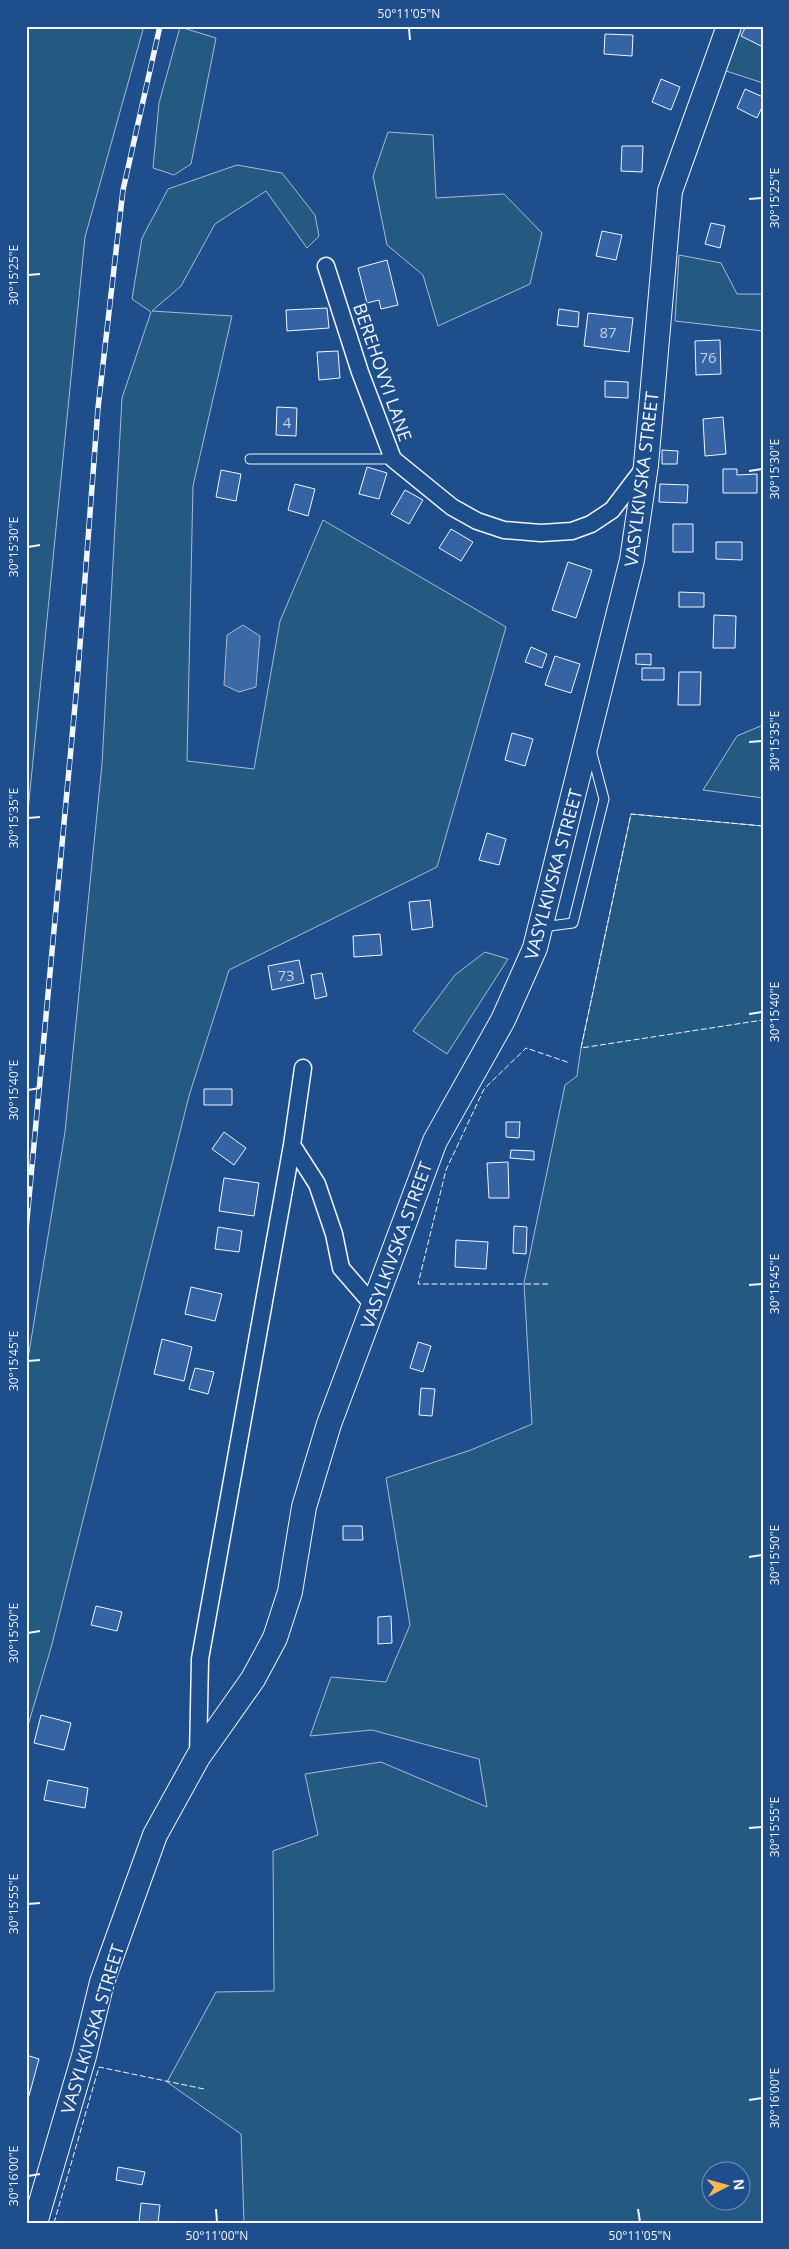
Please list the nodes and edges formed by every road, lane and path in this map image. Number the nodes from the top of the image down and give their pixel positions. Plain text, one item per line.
1 (729, 26) edge
2 (326, 266) dead end
3 (250, 459) dead end
4 (393, 460) junction
5 (646, 465) junction
6 (303, 1068) dead end
7 (292, 1145) junction
8 (374, 1306) junction
9 (198, 1757) junction
10 (35, 2223) edge

1 - 5 street, VASYLKIVSKA STREET
2 - 4 street, BEREHOVYI LANE
3 - 4 lane
4 - 5 street, BEREHOVYI LANE
5 - 8 street, VASYLKIVSKA STREET
6 - 7 street, VASYLKIVSKA STREET
7 - 8 street
7 - 9 street, VASYLKIVSKA STREET
8 - 9 street, VASYLKIVSKA STREET
9 - 10 street, VASYLKIVSKA STREET

